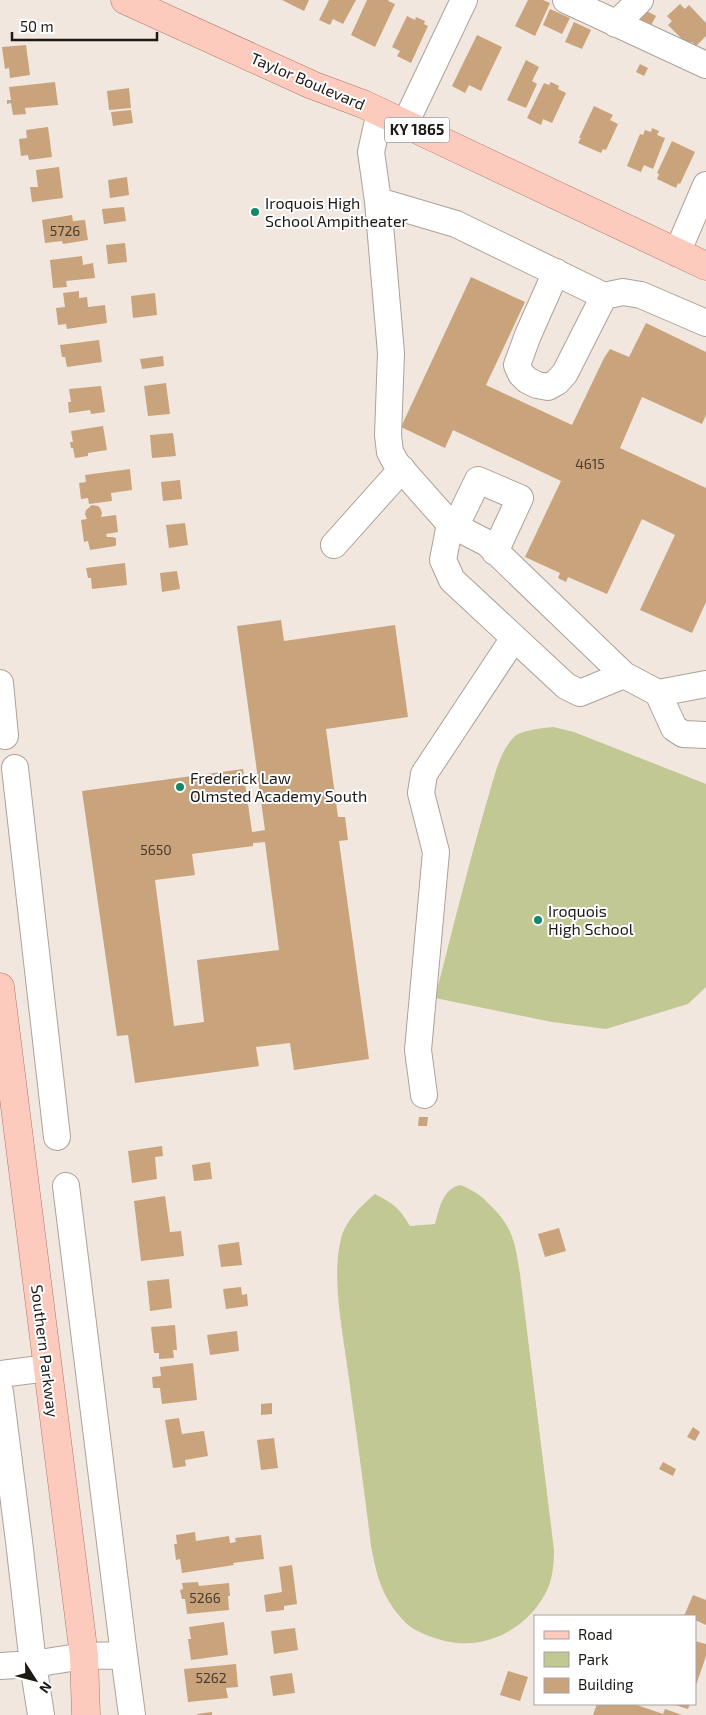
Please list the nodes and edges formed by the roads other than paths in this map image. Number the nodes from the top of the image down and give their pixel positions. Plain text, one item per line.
1 (126, 0) edge
2 (464, 0) edge
3 (566, 0) edge
4 (640, 0) edge
5 (159, 6) edge
6 (616, 24) junction
7 (706, 65) edge
8 (380, 112) junction
9 (405, 124) junction
10 (706, 186) edge
11 (378, 201) junction
12 (677, 253) junction
13 (706, 266) edge
14 (556, 272) junction
15 (604, 296) junction
16 (706, 324) edge
17 (402, 469) junction
18 (450, 524) junction
19 (334, 545) dead end
20 (495, 552) junction
21 (514, 638) junction
22 (624, 674) junction
23 (0, 684) edge
24 (706, 684) edge
25 (658, 692) junction
26 (706, 735) edge
27 (5, 736) dead end
28 (15, 768) dead end
29 (0, 987) edge
30 (424, 1095) dead end
31 (57, 1137) dead end
32 (66, 1186) dead end
33 (48, 1368) junction
34 (0, 1374) edge
35 (0, 1392) edge
36 (124, 1655) junction
37 (84, 1656) junction
38 (33, 1664) junction
39 (0, 1666) edge
40 (41, 1715) edge
41 (86, 1715) edge
42 (132, 1715) edge

1 - 5 main road, Taylor Boulevard / KY 1865
2 - 9 street
3 - 6 street
4 - 6 street
5 - 8 main road, Taylor Boulevard / KY 1865
6 - 7 street
8 - 9 main road, Taylor Boulevard / KY 1865
8 - 11 street
9 - 12 main road, Taylor Boulevard / KY 1865
10 - 12 street
11 - 14 street
11 - 17 street
12 - 13 main road, Taylor Boulevard / KY 1865
14 - 15 street
14 - 15 street
15 - 16 street
17 - 18 street
17 - 19 street
18 - 20 street
18 - 20 street
18 - 21 street
20 - 22 street
21 - 22 street
21 - 30 street
22 - 25 street
23 - 27 street
24 - 25 street
25 - 26 street
28 - 31 street
29 - 33 main road, Southern Parkway
32 - 36 street
33 - 34 street
33 - 37 main road, Southern Parkway
35 - 38 street
36 - 37 street
36 - 42 street
37 - 38 street
37 - 41 main road, Southern Parkway
38 - 39 street
38 - 40 street

